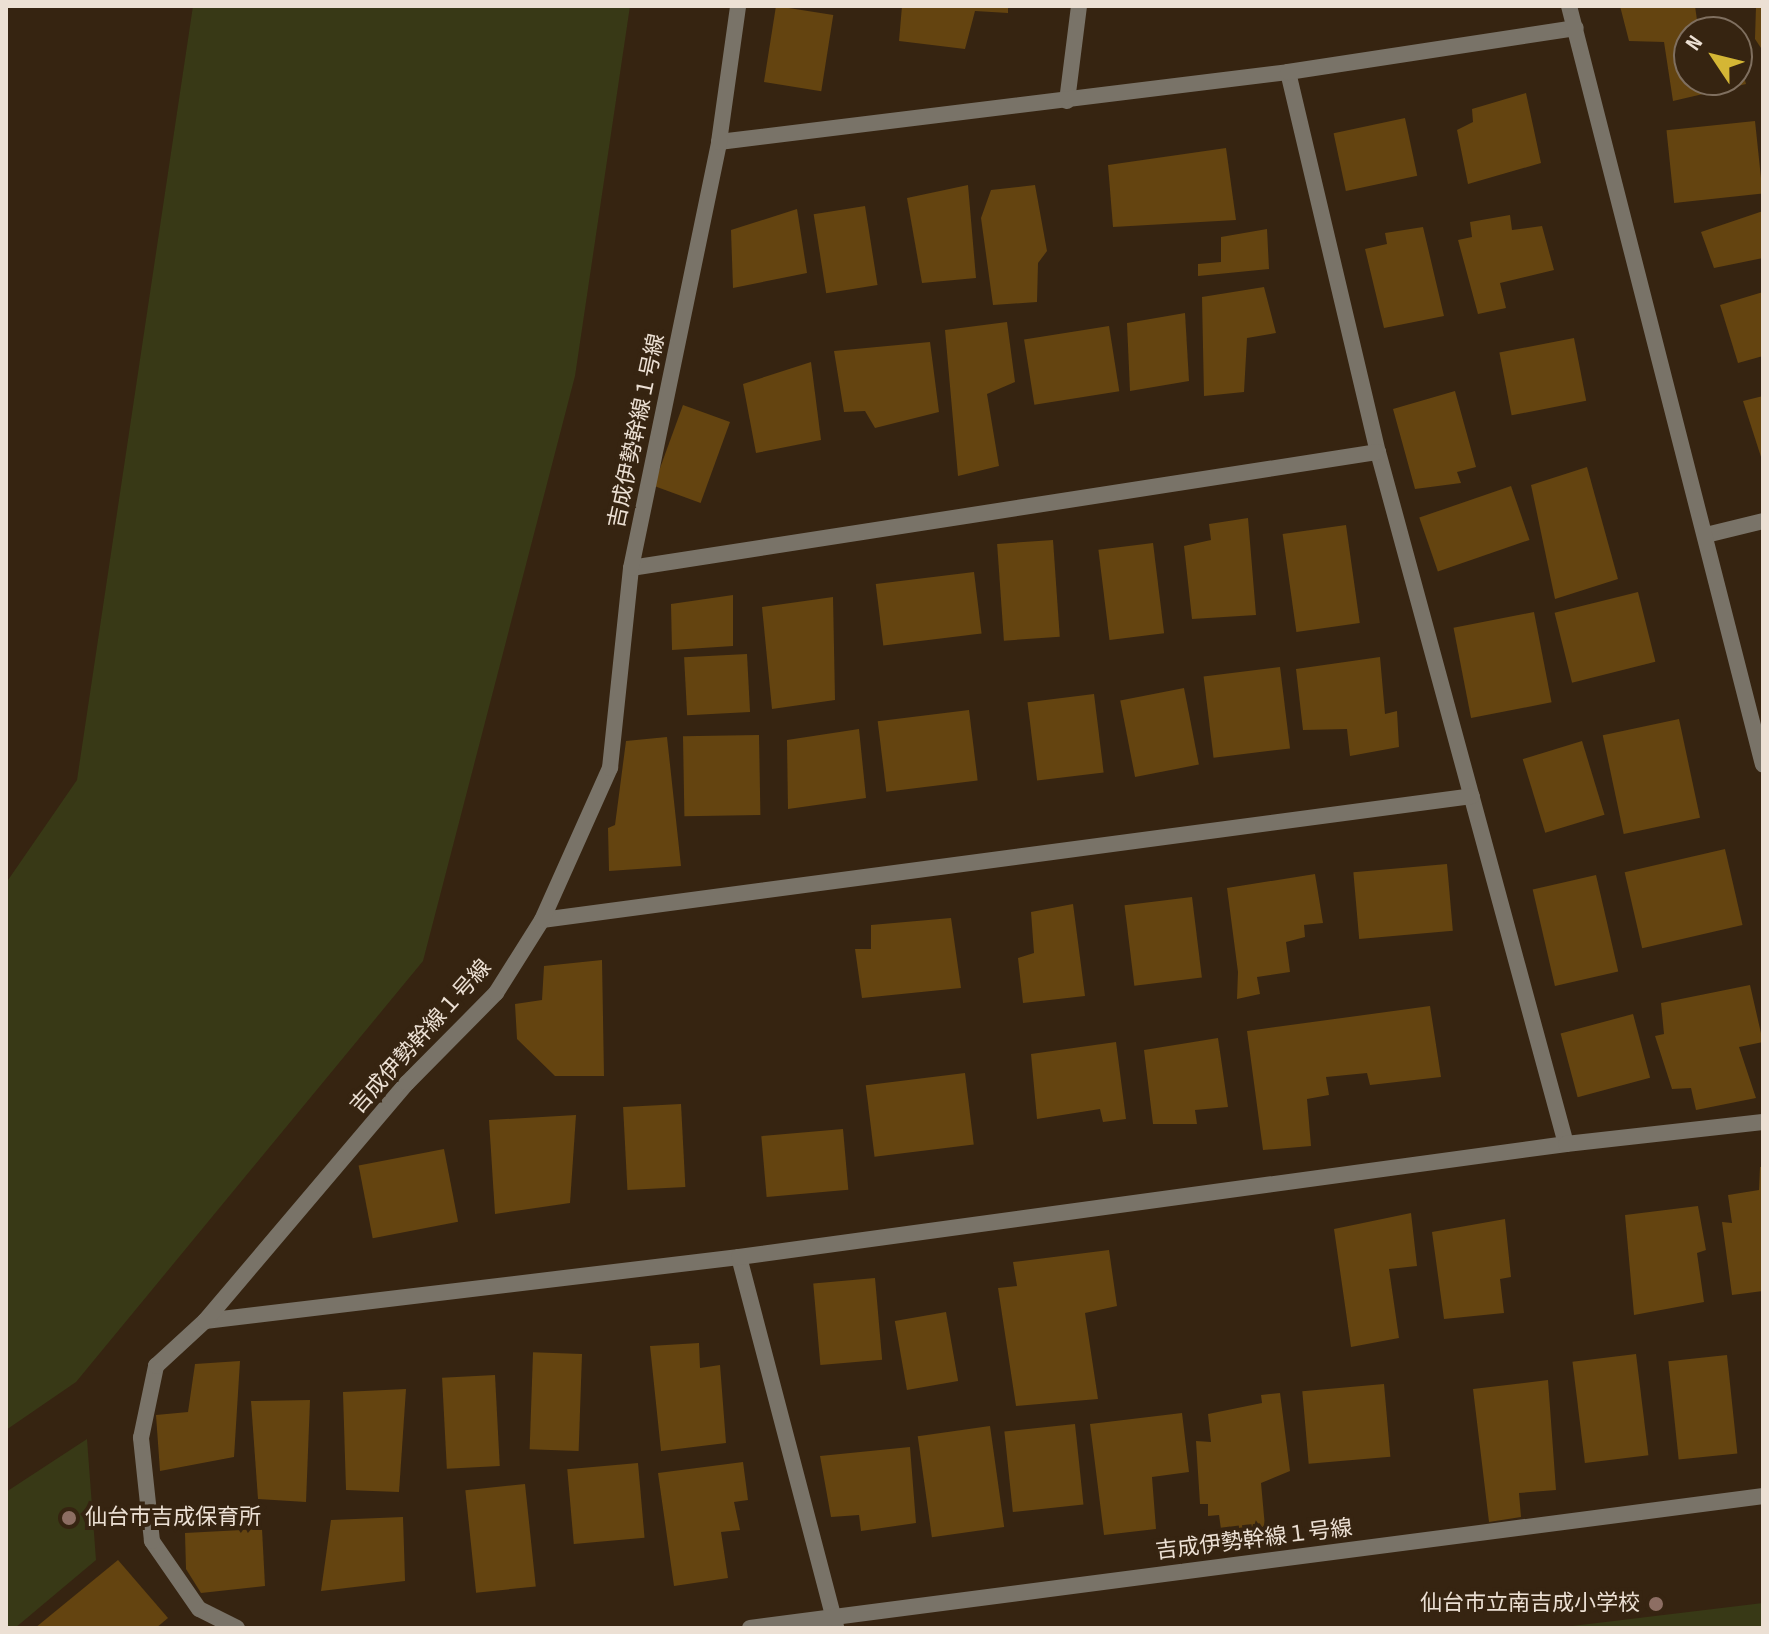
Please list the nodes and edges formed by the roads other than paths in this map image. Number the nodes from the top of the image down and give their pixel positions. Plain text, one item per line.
1 (738, 6) edge
2 (1079, 6) edge
3 (1569, 6) edge
4 (1576, 28) junction
5 (1288, 72) junction
6 (1067, 101) junction
7 (719, 142) junction
8 (1378, 452) junction
9 (1763, 521) edge
10 (1706, 535) junction
11 (631, 568) junction
12 (1763, 765) edge
13 (1472, 796) junction
14 (542, 920) junction
15 (1763, 1122) edge
16 (1566, 1144) junction
17 (739, 1257) junction
18 (205, 1321) junction
19 (1763, 1496) edge
20 (835, 1622) edge
21 (237, 1628) edge
22 (750, 1628) edge

1 - 7 street, 吉成伊勢幹線１号線
2 - 6 street
3 - 4 street
4 - 5 street
4 - 10 street
5 - 6 street
5 - 8 street
6 - 7 street
7 - 11 street, 吉成伊勢幹線１号線
8 - 11 street
8 - 13 street
9 - 10 street
10 - 12 street
11 - 14 street, 吉成伊勢幹線１号線
13 - 14 street
13 - 16 street
14 - 18 street, 吉成伊勢幹線１号線
15 - 16 street
16 - 17 street
17 - 18 street
17 - 20 street
18 - 21 street, 吉成伊勢幹線１号線
19 - 20 street, 吉成伊勢幹線１号線
20 - 22 street, 吉成伊勢幹線１号線

